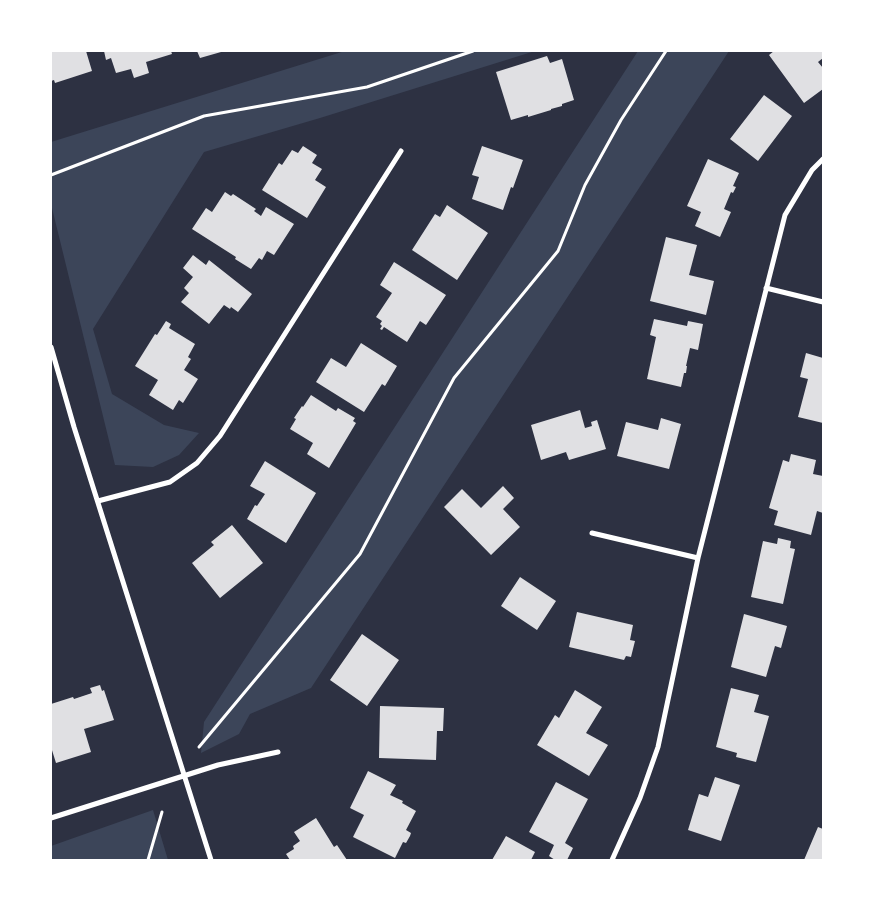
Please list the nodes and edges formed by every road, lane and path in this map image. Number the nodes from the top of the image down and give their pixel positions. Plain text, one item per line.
1 (473, 51) edge
2 (666, 51) edge
3 (401, 151) dead end
4 (823, 159) edge
5 (51, 175) edge
6 (766, 288) junction
7 (823, 302) edge
8 (51, 347) edge
9 (98, 501) junction
10 (592, 533) dead end
11 (698, 558) junction
12 (199, 747) dead end
13 (278, 752) dead end
14 (184, 776) junction
15 (162, 812) dead end
16 (51, 818) edge
17 (148, 860) edge
18 (211, 860) edge
19 (612, 860) edge

1 - 5 path
2 - 12 path
3 - 9 street
4 - 6 street
6 - 7 street
6 - 11 street
8 - 9 street
9 - 14 street
10 - 11 street
11 - 19 street
13 - 14 street
14 - 16 street
14 - 18 street
15 - 17 path

